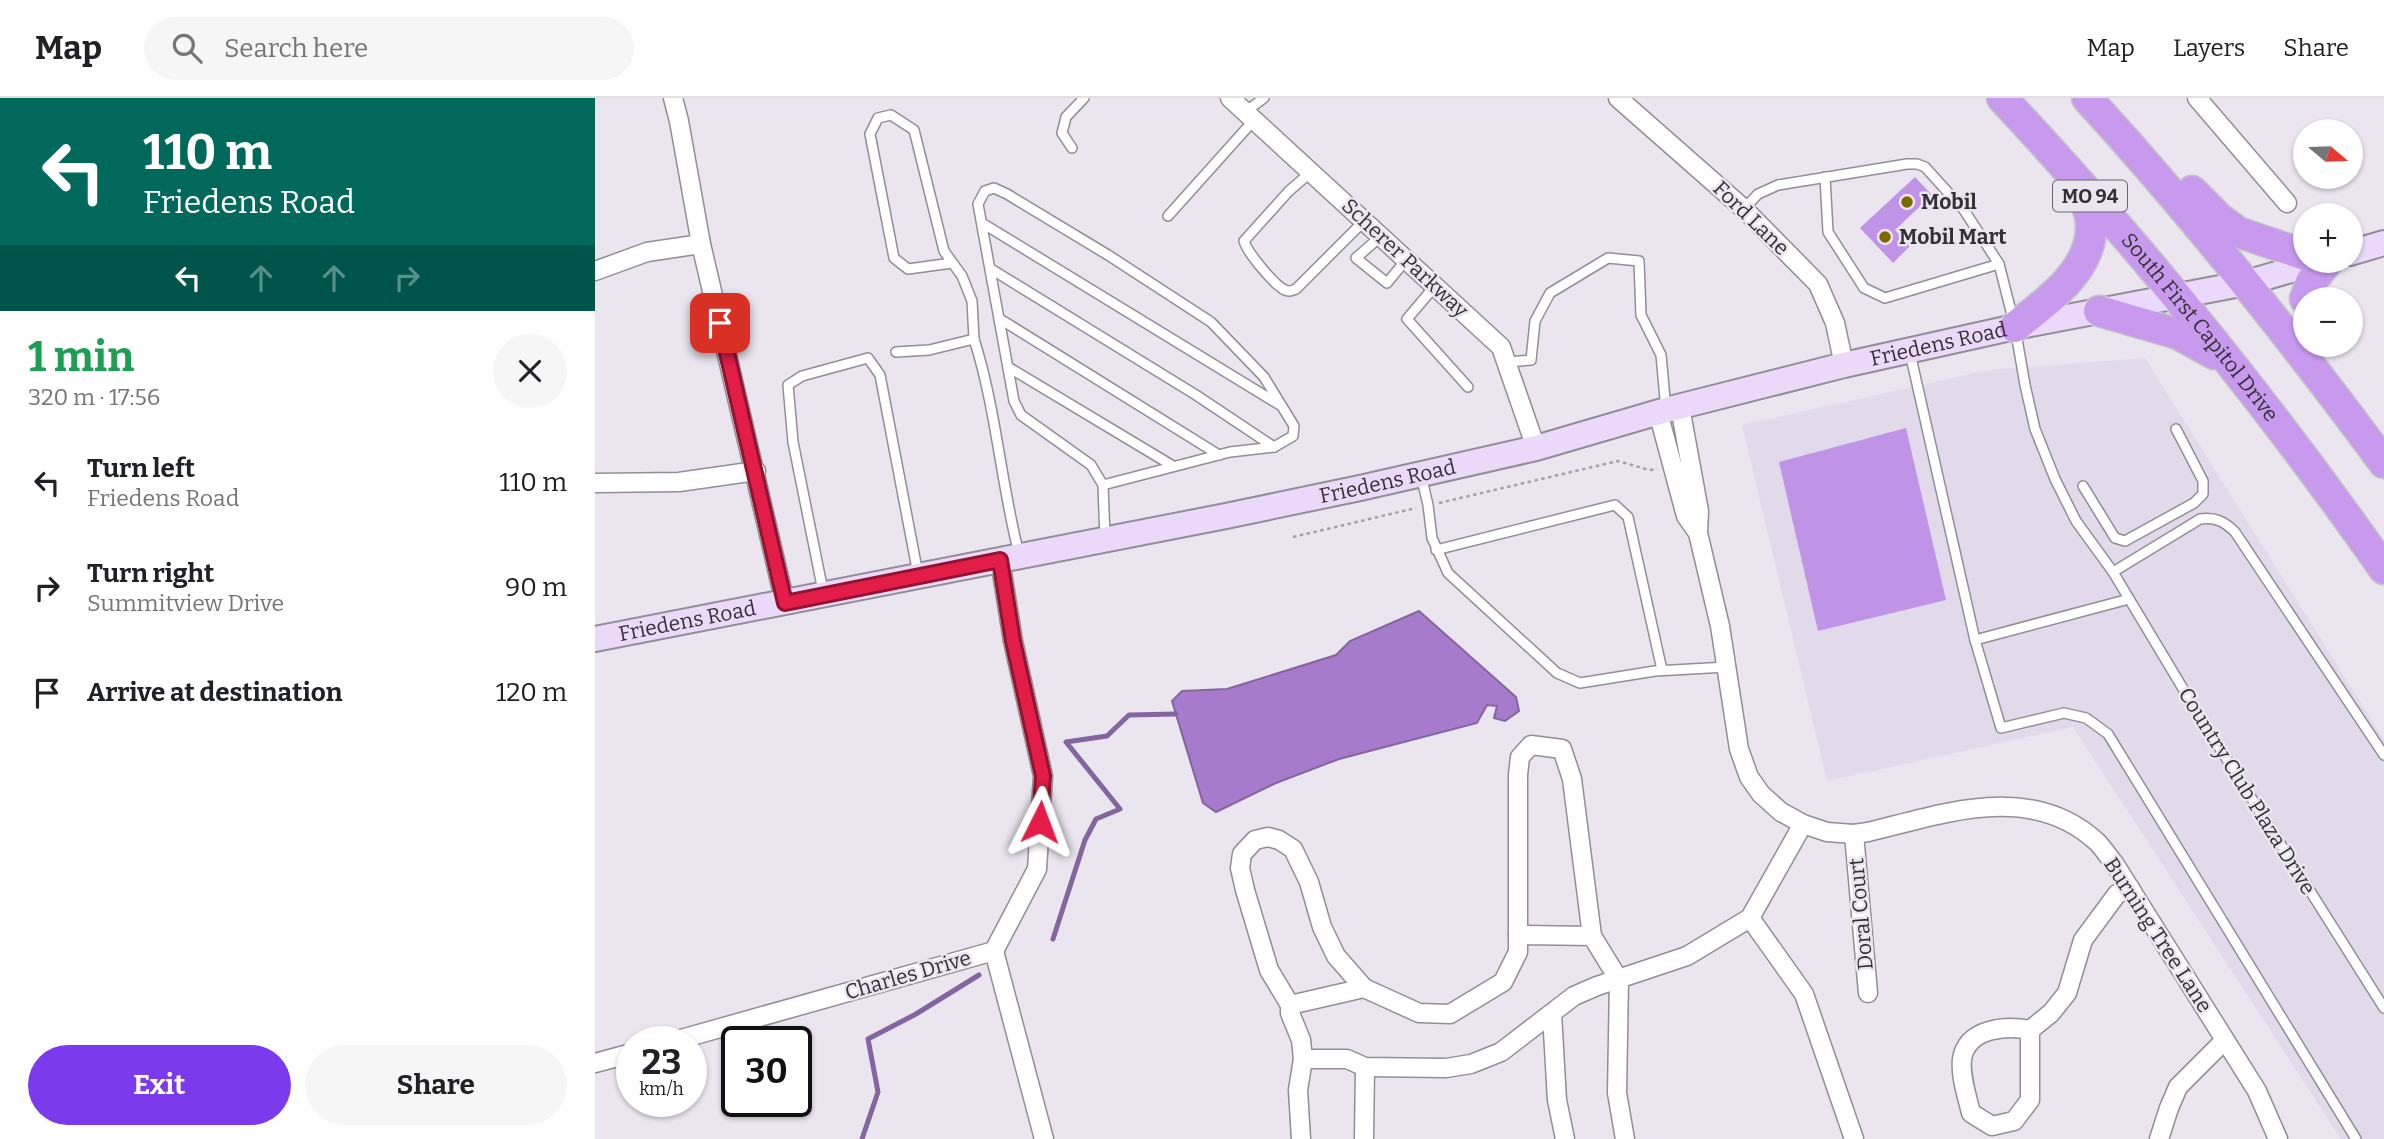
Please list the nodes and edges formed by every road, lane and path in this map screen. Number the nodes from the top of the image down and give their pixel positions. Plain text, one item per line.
1 (673, 98) edge
2 (1084, 98) edge
3 (1230, 98) edge
4 (1264, 98) edge
5 (1618, 98) edge
6 (2002, 98) edge
7 (2087, 98) edge
8 (2197, 98) edge
9 (1250, 116) junction
10 (1072, 148) dead end
11 (2140, 157) junction
12 (1311, 172) junction
13 (1825, 177) junction
14 (2074, 177) junction
15 (2287, 204) dead end
16 (1744, 209) junction
17 (1168, 216) dead end
18 (1364, 221) junction
19 (982, 223) junction
20 (1381, 236) junction
21 (2384, 243) edge
22 (701, 244) junction
23 (2363, 249) edge
24 (2293, 251) edge
25 (1406, 260) junction
26 (952, 263) junction
27 (1999, 264) junction
28 (991, 269) junction
29 (2293, 269) edge
30 (595, 271) edge
31 (2246, 282) junction
32 (1435, 286) junction
33 (2176, 296) junction
34 (2099, 311) junction
35 (1000, 319) junction
36 (2015, 327) junction
37 (2293, 335) edge
38 (974, 339) junction
39 (897, 352) dead end
40 (1910, 352) junction
41 (2311, 357) edge
42 (1506, 362) junction
43 (1844, 365) junction
44 (1008, 367) junction
45 (2234, 368) junction
46 (1468, 387) dead end
47 (1282, 406) junction
48 (1668, 410) junction
49 (2176, 429) dead end
50 (1274, 447) junction
51 (1536, 447) junction
52 (1219, 455) junction
53 (2384, 463) edge
54 (1173, 467) junction
55 (1661, 469) dead end
56 (756, 471) junction
57 (1421, 474) junction
58 (595, 482) edge
59 (1103, 485) junction
60 (2083, 486) dead end
61 (1428, 505) junction
62 (1293, 537) dead end
63 (1105, 539) junction
64 (1436, 550) junction
65 (1010, 558) junction
66 (2384, 569) edge
67 (2113, 572) junction
68 (918, 576) junction
69 (824, 595) junction
70 (2129, 598) junction
71 (785, 603) junction
72 (595, 639) edge
73 (1975, 640) junction
74 (1727, 667) junction
75 (1662, 670) junction
76 (2384, 755) edge
77 (1803, 824) junction
78 (1854, 834) junction
79 (2130, 888) junction
80 (1750, 918) junction
81 (1518, 935) junction
82 (1591, 936) junction
83 (994, 951) junction
84 (1619, 980) junction
85 (1364, 988) junction
86 (1868, 993) dead end
87 (1290, 1005) junction
88 (2384, 1008) edge
89 (1552, 1014) junction
90 (2030, 1030) junction
91 (707, 1032) edge
92 (2225, 1040) junction
93 (616, 1057) edge
94 (1303, 1059) junction
95 (595, 1063) edge
96 (1365, 1067) junction
97 (1044, 1139) edge
98 (1301, 1139) edge
99 (1364, 1139) edge
100 (1565, 1139) edge
101 (1625, 1139) edge
102 (1854, 1139) edge
103 (2159, 1139) edge
104 (2278, 1139) edge
105 (2355, 1139) edge

1 - 22 street
2 - 10 lane
3 - 9 street, Scherer Parkway
4 - 9 lane
5 - 16 street, Ford Lane
6 - 14 highway, South First Capitol Drive / MO 94
7 - 11 highway, MO 94
8 - 15 street
9 - 12 street, Scherer Parkway
9 - 17 lane
11 - 24 highway
11 - 31 highway, MO 94
12 - 18 street, Scherer Parkway
12 - 18 lane
13 - 16 lane
13 - 27 lane, Country Club Plaza Drive
13 - 27 lane
14 - 33 highway, South First Capitol Drive / MO 94
14 - 36 highway
16 - 43 street, Ford Lane
18 - 20 street, Scherer Parkway
19 - 28 lane
19 - 47 lane
19 - 47 lane
20 - 25 street, Scherer Parkway
20 - 25 lane
21 - 23 main road
22 - 30 street
22 - 56 street
25 - 32 street, Scherer Parkway
26 - 26 lane
26 - 38 lane
27 - 36 lane, Country Club Plaza Drive
28 - 35 lane
28 - 50 lane
29 - 31 main road, Friedens Road
31 - 33 main road, Friedens Road
31 - 37 highway, MO 94
32 - 42 street, Scherer Parkway
32 - 46 lane
33 - 34 main road, Friedens Road
33 - 45 highway, South First Capitol Drive / MO 94
34 - 36 main road, Friedens Road
34 - 45 highway
35 - 44 lane
35 - 52 lane
36 - 40 main road, Friedens Road
36 - 67 lane, Country Club Plaza Drive
38 - 39 lane
38 - 65 lane
40 - 43 main road, Friedens Road
40 - 73 lane
41 - 53 highway, MO 94
42 - 48 lane
42 - 51 street, Scherer Parkway
43 - 48 main road, Friedens Road
44 - 54 lane
44 - 59 lane
45 - 66 highway, South First Capitol Drive / MO 94
47 - 50 lane
48 - 51 main road, Friedens Road
48 - 74 street, Burning Tree Lane
49 - 60 lane
50 - 52 lane
51 - 57 main road, Friedens Road
52 - 54 lane
54 - 59 lane
55 - 61 path
56 - 58 street
56 - 71 street
57 - 61 lane
57 - 63 main road, Friedens Road
59 - 63 lane
61 - 62 path
61 - 64 lane
63 - 65 main road, Friedens Road
64 - 75 lane
64 - 75 lane
65 - 68 main road, Friedens Road
65 - 83 street, Charles Drive
67 - 70 lane, Country Club Plaza Drive
67 - 76 lane
68 - 69 main road, Friedens Road
68 - 69 lane
69 - 71 main road, Friedens Road
70 - 73 lane
70 - 88 lane, Country Club Plaza Drive
71 - 72 main road, Friedens Road
73 - 105 lane
74 - 75 lane
74 - 77 street, Burning Tree Lane
77 - 78 street, Burning Tree Lane
77 - 80 street
78 - 79 street, Burning Tree Lane
78 - 86 street, Doral Court
79 - 90 street
79 - 92 street, Burning Tree Lane
80 - 84 street
80 - 102 street
81 - 82 street
81 - 82 street
81 - 85 street
82 - 84 street
83 - 91 street, Charles Drive
83 - 97 street
84 - 89 street
84 - 101 street
85 - 87 street
85 - 87 street
87 - 94 street
89 - 96 street
89 - 100 street
90 - 90 street
92 - 103 street
92 - 104 street, Burning Tree Lane
93 - 95 street
94 - 96 street
94 - 98 street
96 - 99 street

